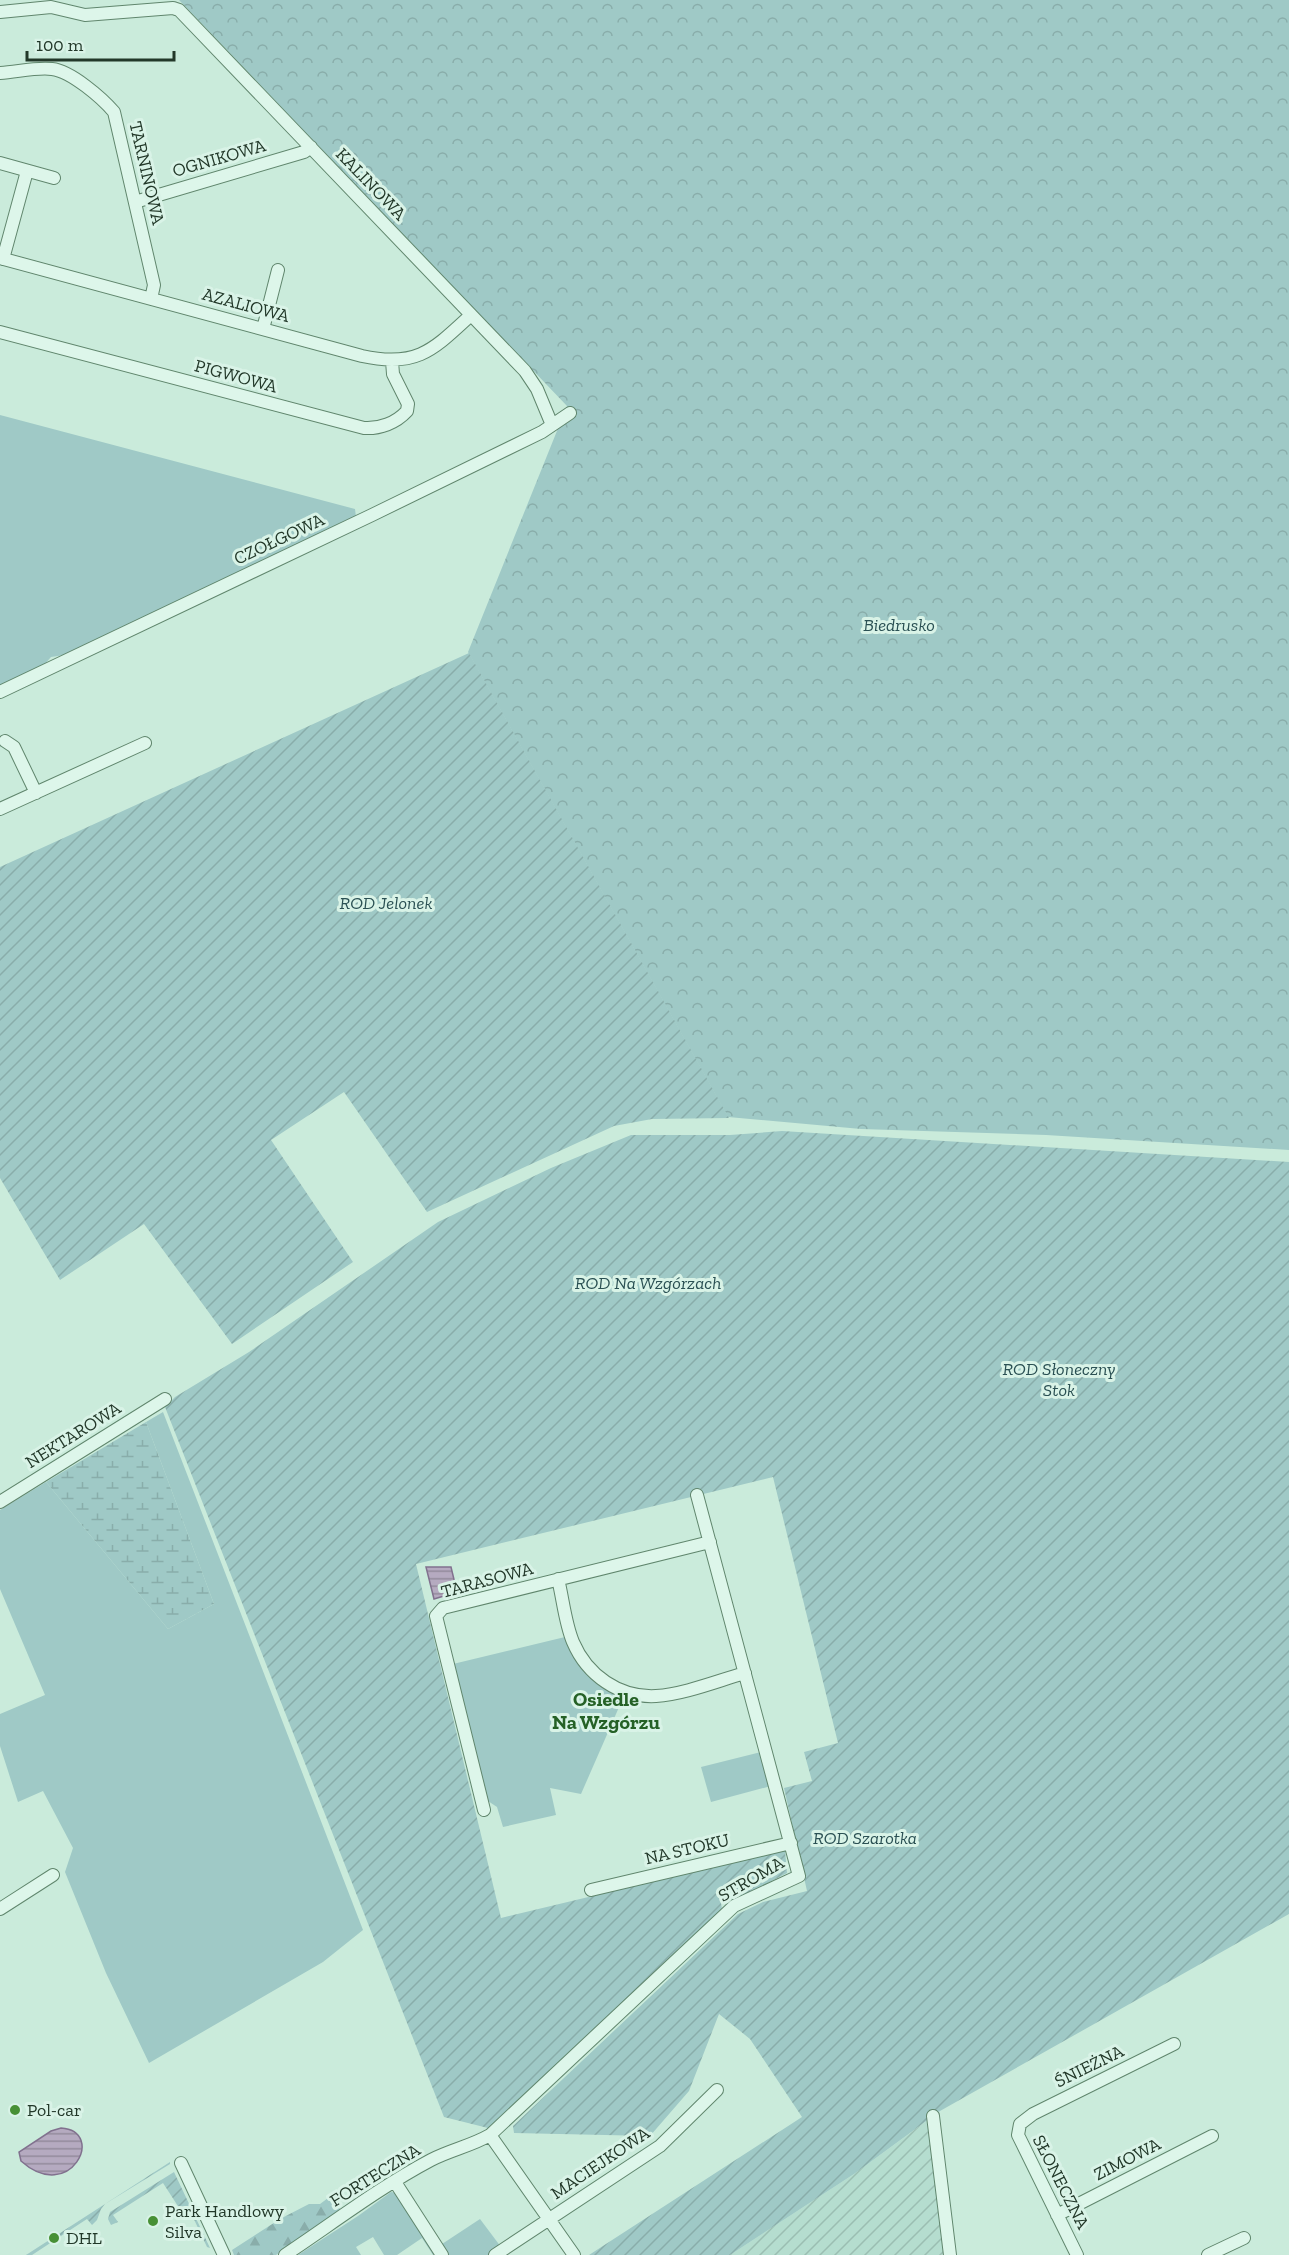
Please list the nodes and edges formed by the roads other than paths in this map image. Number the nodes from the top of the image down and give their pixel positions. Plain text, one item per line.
1 (135, 5) edge
2 (0, 12) edge
3 (0, 73) edge
4 (311, 147) junction
5 (0, 163) edge
6 (27, 171) junction
7 (54, 178) dead end
8 (135, 202) junction
9 (2, 259) edge
10 (278, 270) dead end
11 (151, 299) junction
12 (471, 315) junction
13 (263, 329) junction
14 (0, 332) edge
15 (392, 361) junction
16 (570, 413) dead end
17 (552, 425) junction
18 (0, 692) edge
19 (5, 741) dead end
20 (146, 743) dead end
21 (36, 793) junction
22 (0, 809) edge
23 (165, 1399) dead end
24 (697, 1495) dead end
25 (0, 1502) edge
26 (710, 1542) junction
27 (558, 1579) junction
28 (745, 1673) junction
29 (484, 1810) dead end
30 (791, 1844) junction
31 (53, 1875) dead end
32 (591, 1890) dead end
33 (0, 1910) edge
34 (1174, 2044) dead end
35 (717, 2091) dead end
36 (933, 2116) dead end
37 (1020, 2124) joint
38 (490, 2135) junction
39 (1212, 2136) dead end
40 (181, 2163) dead end
41 (395, 2182) junction
42 (1058, 2214) junction
43 (548, 2219) junction
44 (1244, 2238) dead end
45 (224, 2255) edge
46 (285, 2255) edge
47 (442, 2255) edge
48 (495, 2255) edge
49 (574, 2255) edge
50 (950, 2255) edge
51 (1077, 2255) edge
52 (1208, 2255) edge

1 - 2 street, KALINOWA
1 - 4 street, KALINOWA
3 - 8 street, TARNINOWA
4 - 8 street, OGNIKOWA
4 - 12 street, KALINOWA
5 - 6 street
6 - 7 street
6 - 9 street
8 - 11 street, TARNINOWA
9 - 11 street, AZALIOWA
10 - 13 street
11 - 13 street, AZALIOWA
12 - 15 street, AZALIOWA
12 - 17 street, KALINOWA
13 - 15 street, AZALIOWA
14 - 15 street, PIGWOWA
16 - 17 street, CZOŁGOWA
17 - 18 street, CZOŁGOWA
19 - 21 street
20 - 21 street
21 - 22 street
23 - 25 street, NEKTAROWA
24 - 26 street, STROMA
26 - 27 street, TARASOWA
26 - 28 street, STROMA
27 - 28 street
27 - 29 street, TARASOWA
28 - 30 street, STROMA
30 - 32 street, NA STOKU
30 - 38 street, STROMA
31 - 33 street
34 - 37 street, ŚNIEŻNA
35 - 43 street, MACIEJKOWA
36 - 50 street
37 - 42 street, SŁONECZNA
38 - 41 street, FORTECZNA
38 - 43 street
39 - 42 street, ZIMOWA
40 - 45 street
41 - 46 street, FORTECZNA
41 - 47 street
42 - 51 street, SŁONECZNA
43 - 48 street, MACIEJKOWA
43 - 49 street
44 - 52 street

